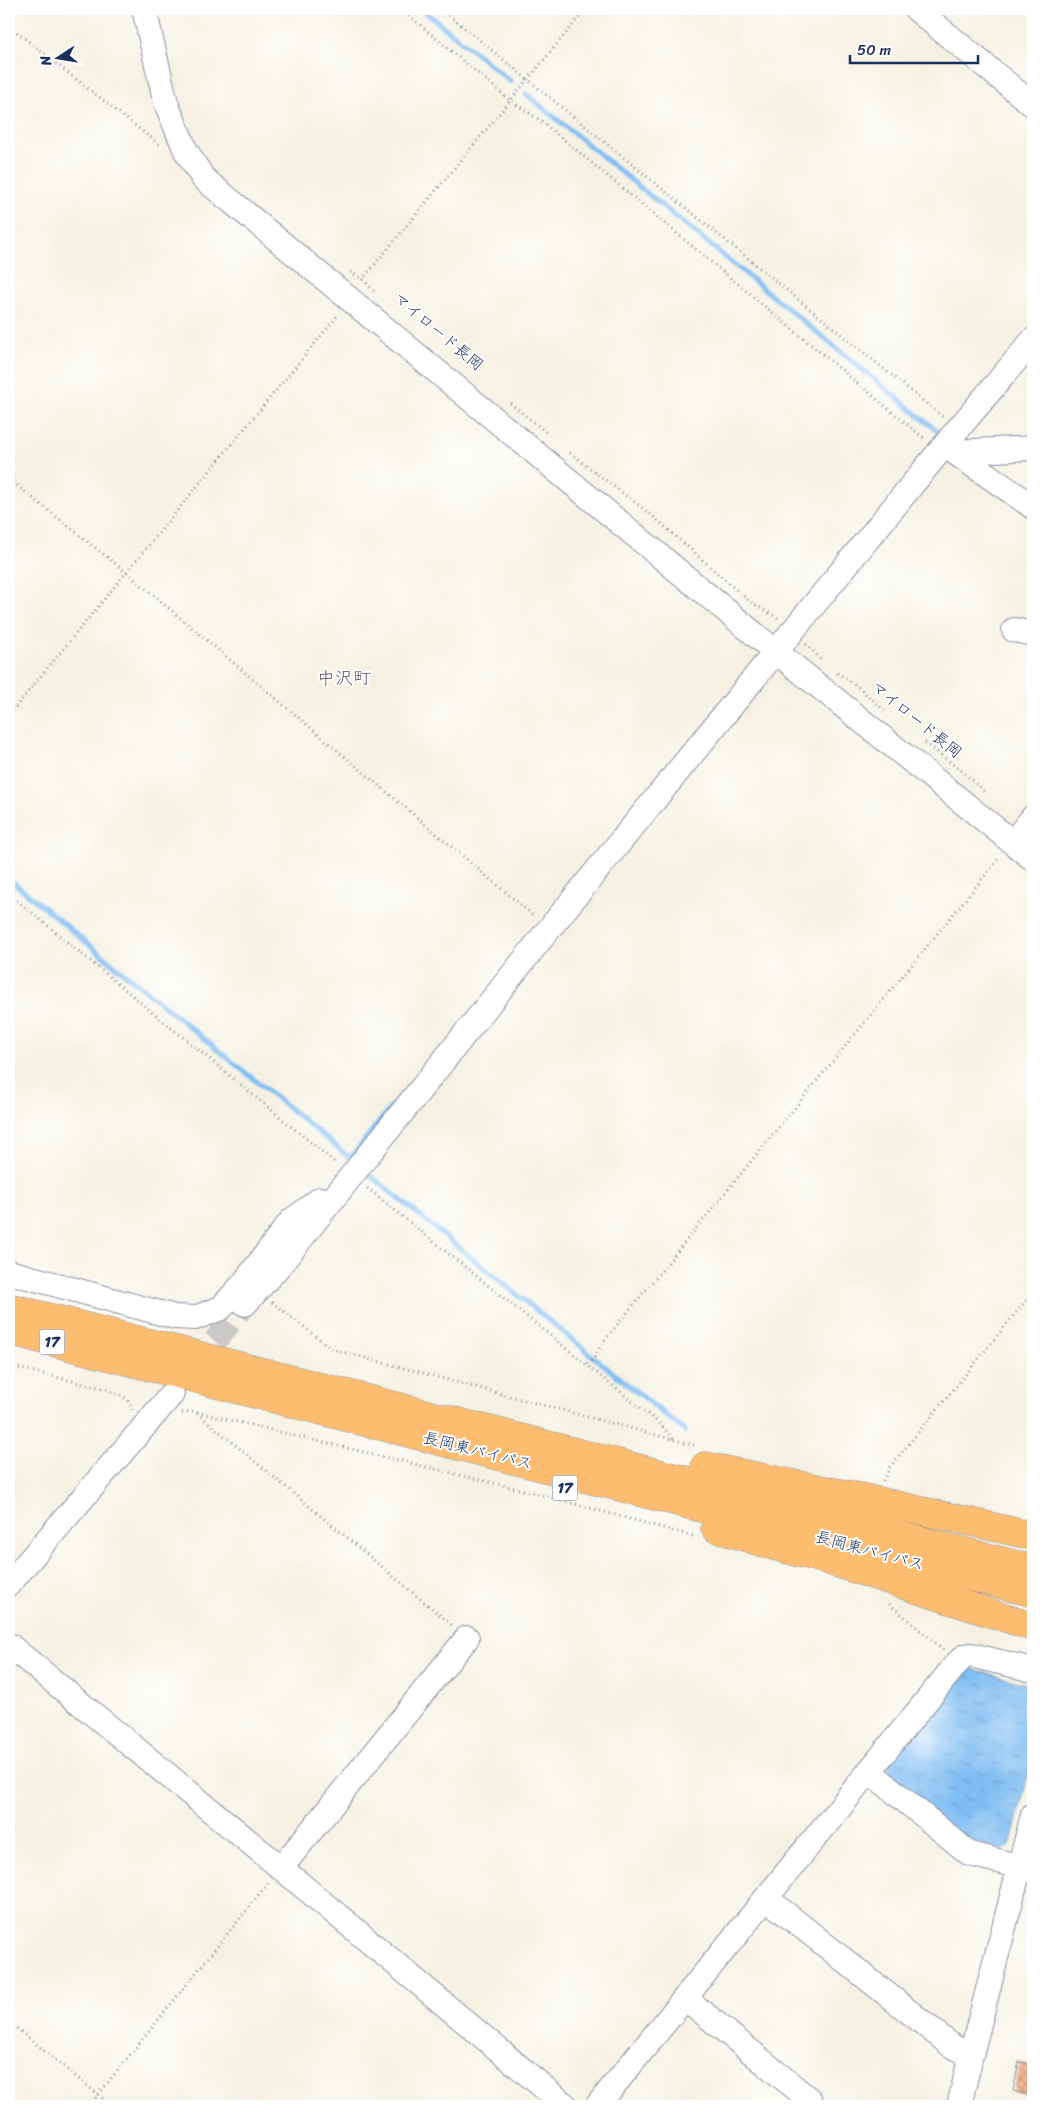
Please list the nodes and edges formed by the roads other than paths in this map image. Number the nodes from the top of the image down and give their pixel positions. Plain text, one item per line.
1 (144, 9) edge
2 (916, 9) edge
3 (1033, 105) edge
4 (1033, 340) edge
5 (949, 445) junction
6 (1033, 448) edge
7 (1033, 507) edge
8 (771, 647) junction
9 (1033, 818) edge
10 (1013, 842) junction
11 (1033, 859) edge
12 (332, 1201) junction
13 (9, 1272) edge
14 (245, 1304) tunnel mouth
15 (9, 1307) edge
16 (9, 1330) edge
17 (96, 1352) junction
18 (174, 1405) road end
19 (419, 1410) junction
20 (1033, 1536) edge
21 (1033, 1569) edge
22 (9, 1584) edge
23 (1033, 1593) edge
24 (1033, 1627) edge
25 (467, 1638) road end
26 (9, 1645) edge
27 (1033, 1670) edge
28 (869, 1771) junction
29 (1033, 1814) edge
30 (281, 1868) junction
31 (1026, 1868) edge
32 (766, 1898) junction
33 (685, 1998) junction
34 (971, 2055) junction
35 (566, 2106) edge
36 (598, 2106) edge
37 (811, 2106) edge
38 (959, 2106) edge

1 - 8 street
2 - 3 street
4 - 5 street
5 - 6 street
5 - 7 street
5 - 8 street
8 - 10 street
8 - 12 street
9 - 10 street
10 - 11 street
12 - 13 street
12 - 14 street
15 - 19 highway, 長岡東バイパス / 17
16 - 17 highway, 長岡東バイパス / 17
17 - 23 highway, 長岡東バイパス / 17
17 - 24 highway, 17
18 - 22 street
19 - 20 highway, 17
19 - 21 highway, 長岡東バイパス / 17
25 - 30 street
26 - 30 street
27 - 28 street
28 - 31 street
28 - 32 street
29 - 31 street
30 - 35 street
31 - 34 street
32 - 33 street
32 - 34 street
33 - 36 street
33 - 37 street
34 - 38 street

